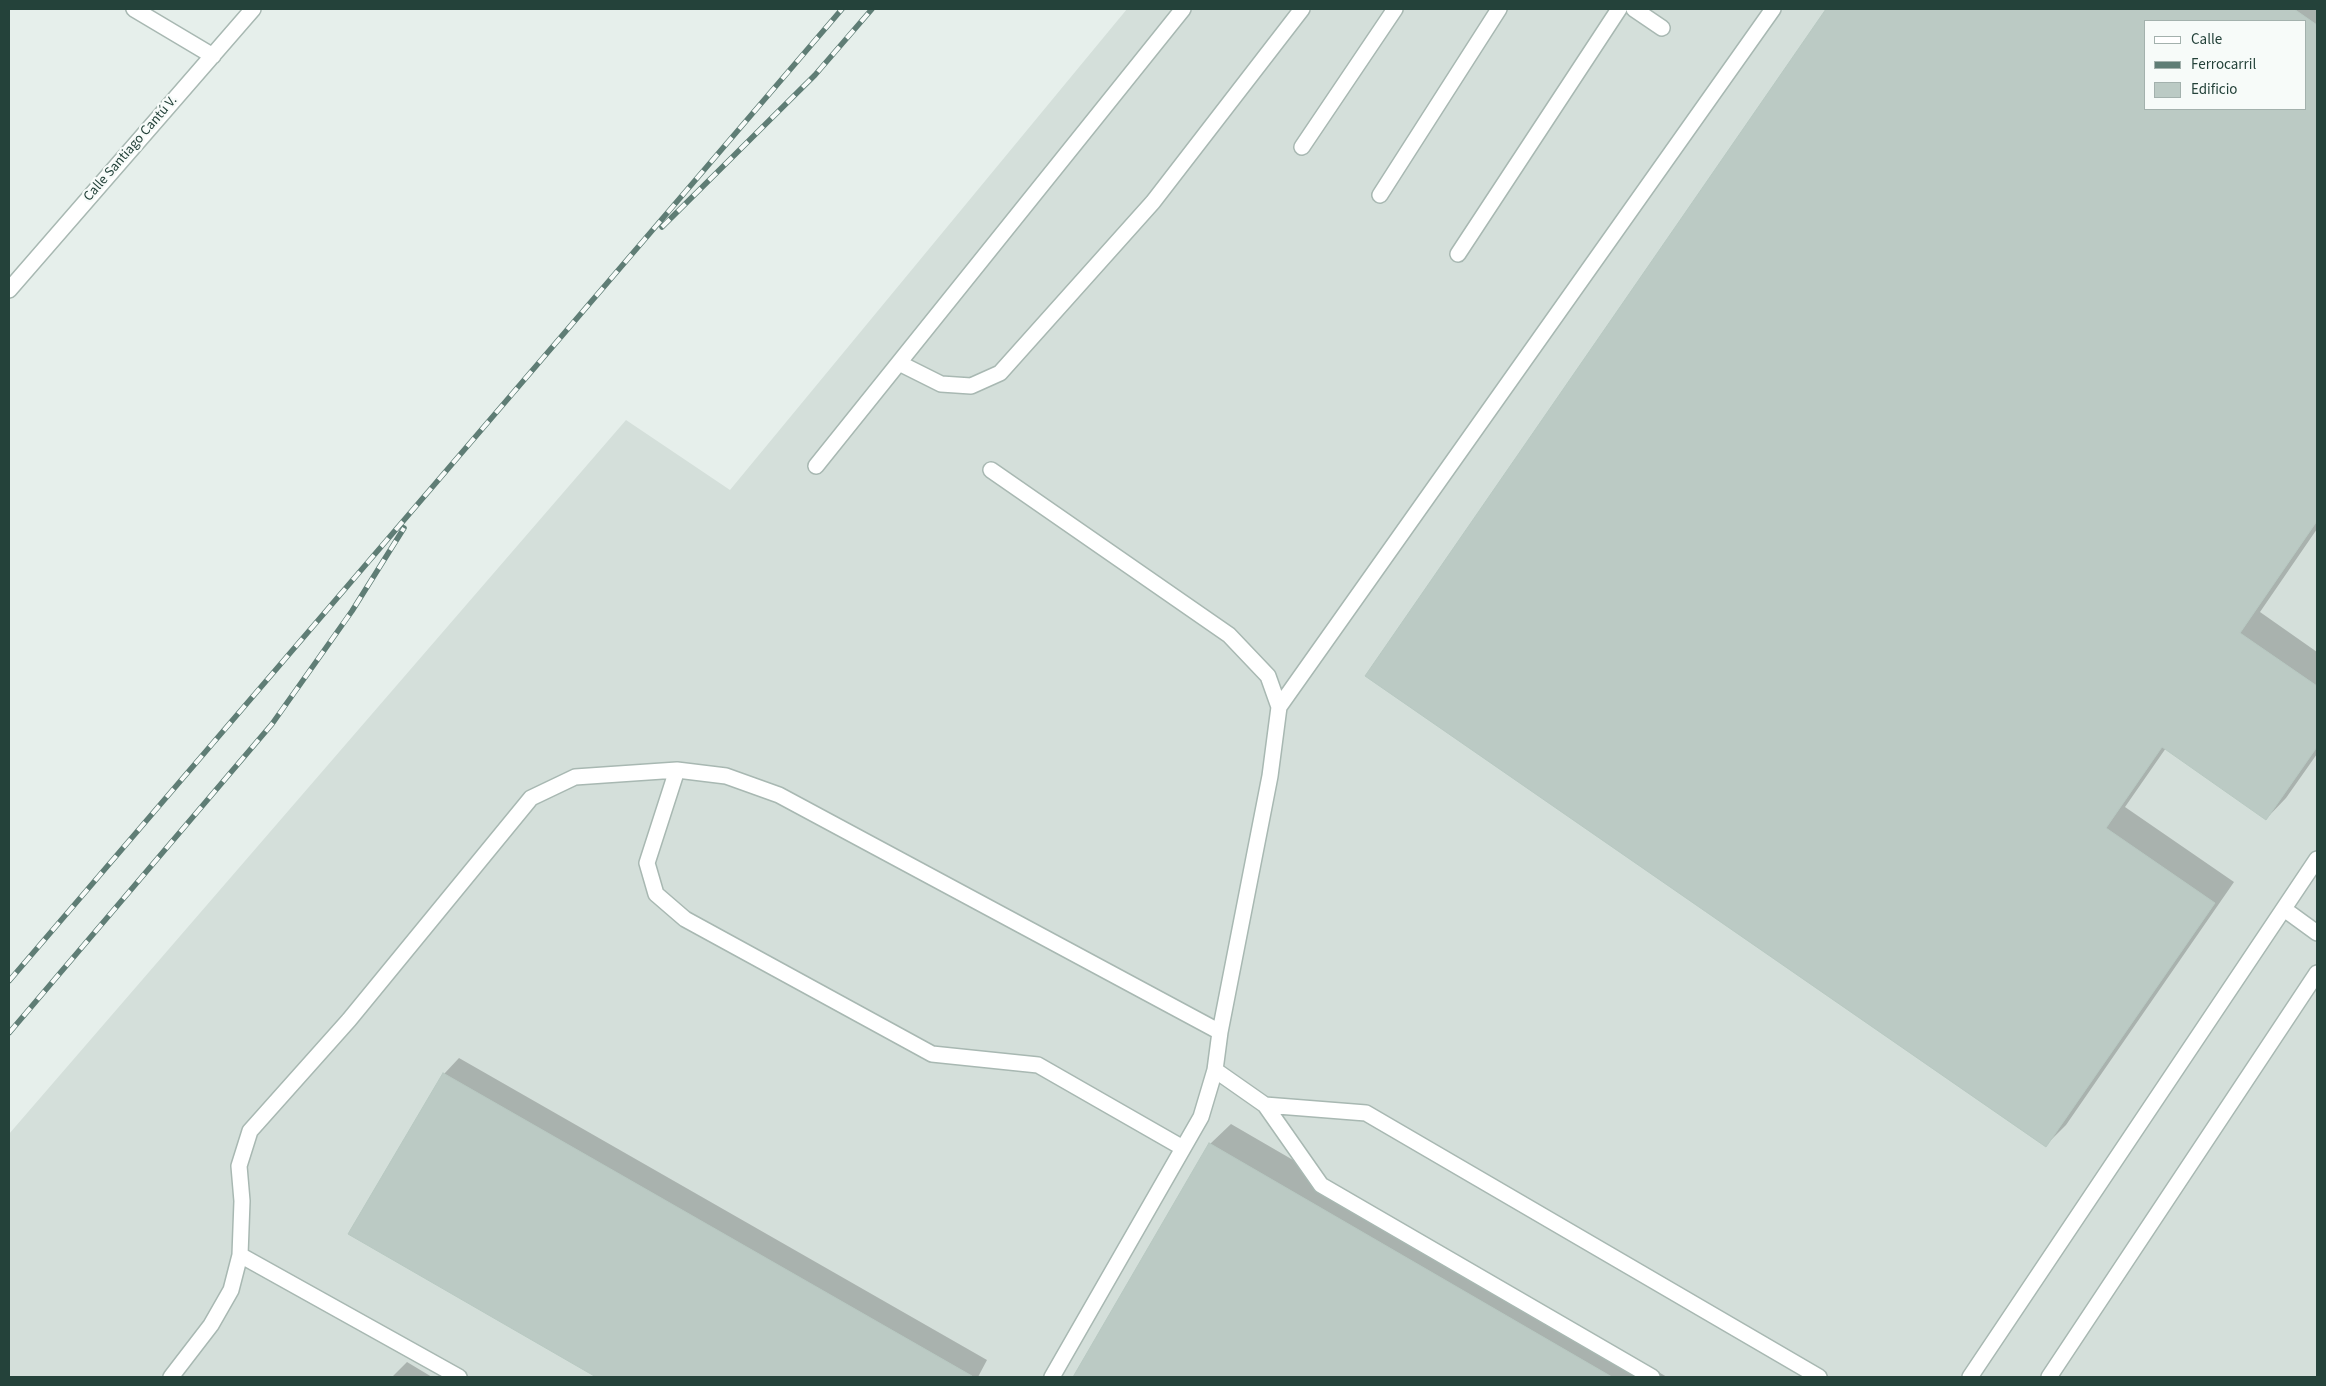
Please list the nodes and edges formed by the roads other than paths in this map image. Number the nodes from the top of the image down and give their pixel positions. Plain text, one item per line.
1 (134, 9) edge
2 (253, 9) edge
3 (1183, 9) edge
4 (1302, 9) edge
5 (1395, 9) edge
6 (1499, 9) edge
7 (1619, 9) edge
8 (1634, 9) edge
9 (1773, 9) edge
10 (1662, 28) dead end
11 (213, 56) junction
12 (1302, 147) dead end
13 (1380, 195) dead end
14 (1458, 254) dead end
15 (9, 290) edge
16 (899, 363) junction
17 (816, 466) dead end
18 (991, 470) dead end
19 (1278, 707) junction
20 (678, 770) junction
21 (2317, 859) edge
22 (2284, 909) junction
23 (2317, 932) edge
24 (2317, 973) edge
25 (1220, 1032) junction
26 (1215, 1070) junction
27 (1265, 1106) junction
28 (1184, 1148) junction
29 (240, 1255) junction
30 (171, 1377) edge
31 (459, 1377) edge
32 (1052, 1377) edge
33 (1652, 1377) edge
34 (1820, 1377) edge
35 (1970, 1377) edge
36 (2049, 1377) edge

1 - 11 street
2 - 11 street, Calle Santiago Cantú V.
3 - 16 street
4 - 16 street
5 - 12 street
6 - 13 street
7 - 14 street
8 - 10 street
9 - 19 street
11 - 15 street, Calle Santiago Cantú V.
16 - 17 street
18 - 19 street
19 - 25 street
20 - 25 street
20 - 28 street
20 - 29 street
21 - 22 street
22 - 23 street
22 - 35 street
24 - 36 street
25 - 26 street
26 - 27 street
26 - 28 street
27 - 33 street
27 - 34 street
28 - 32 street
29 - 30 street
29 - 31 street

